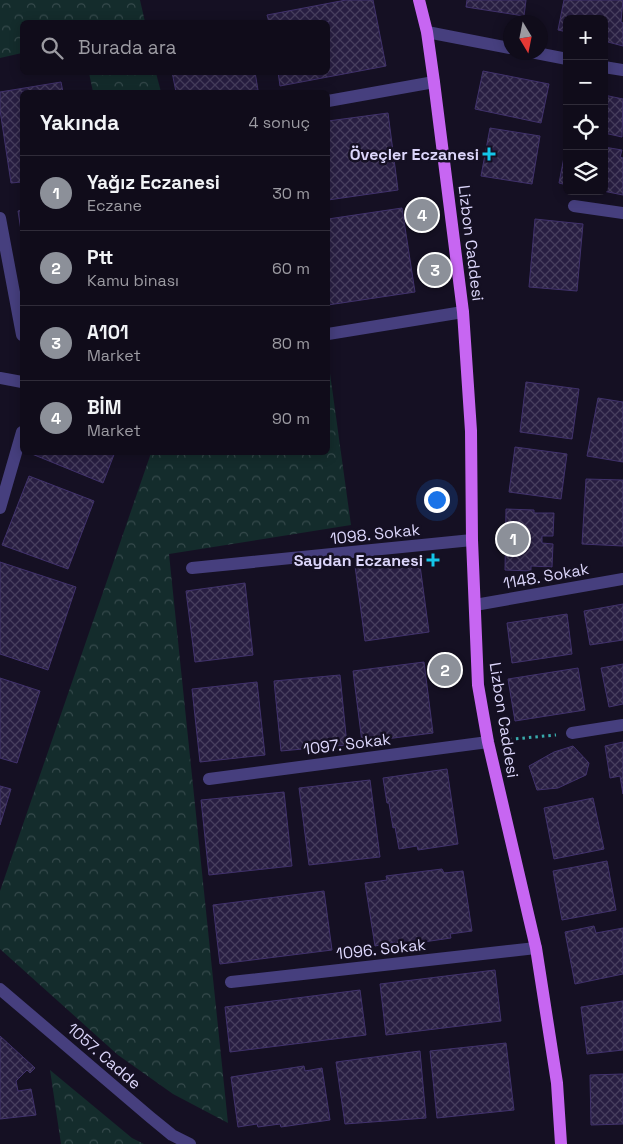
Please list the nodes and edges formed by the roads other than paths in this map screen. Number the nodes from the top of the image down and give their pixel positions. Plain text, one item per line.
1 (419, 0) edge
2 (427, 32) junction
3 (503, 47) edge
4 (548, 55) edge
5 (563, 58) edge
6 (608, 68) edge
7 (623, 70) edge
8 (434, 82) junction
9 (330, 101) edge
10 (574, 206) dead end
11 (623, 212) edge
12 (0, 218) edge
13 (463, 312) junction
14 (20, 325) edge
15 (330, 334) edge
16 (0, 378) edge
17 (20, 382) edge
18 (20, 439) edge
19 (0, 508) edge
20 (472, 540) junction
21 (192, 568) dead end
22 (623, 579) edge
23 (475, 605) junction
24 (623, 725) edge
25 (572, 733) road end
26 (488, 742) junction
27 (209, 779) dead end
28 (536, 948) junction
29 (231, 982) dead end
30 (0, 989) edge
31 (190, 1144) edge
32 (561, 1144) edge

1 - 2 main road, Lizbon Caddesi
2 - 3 street
2 - 8 main road, Lizbon Caddesi
4 - 5 street
6 - 7 street
8 - 9 street
8 - 13 main road, Lizbon Caddesi
10 - 11 street
12 - 14 street
13 - 15 street
13 - 20 main road, Lizbon Caddesi
16 - 17 street
18 - 19 street
20 - 21 street, 1098. Sokak
20 - 23 main road, Lizbon Caddesi
22 - 23 street, 1148. Sokak
23 - 26 main road, Lizbon Caddesi
24 - 25 street
26 - 27 street, 1097. Sokak
26 - 28 main road, Lizbon Caddesi
28 - 29 street, 1096. Sokak
28 - 32 main road, Lizbon Caddesi
30 - 31 street, 1057. Cadde

